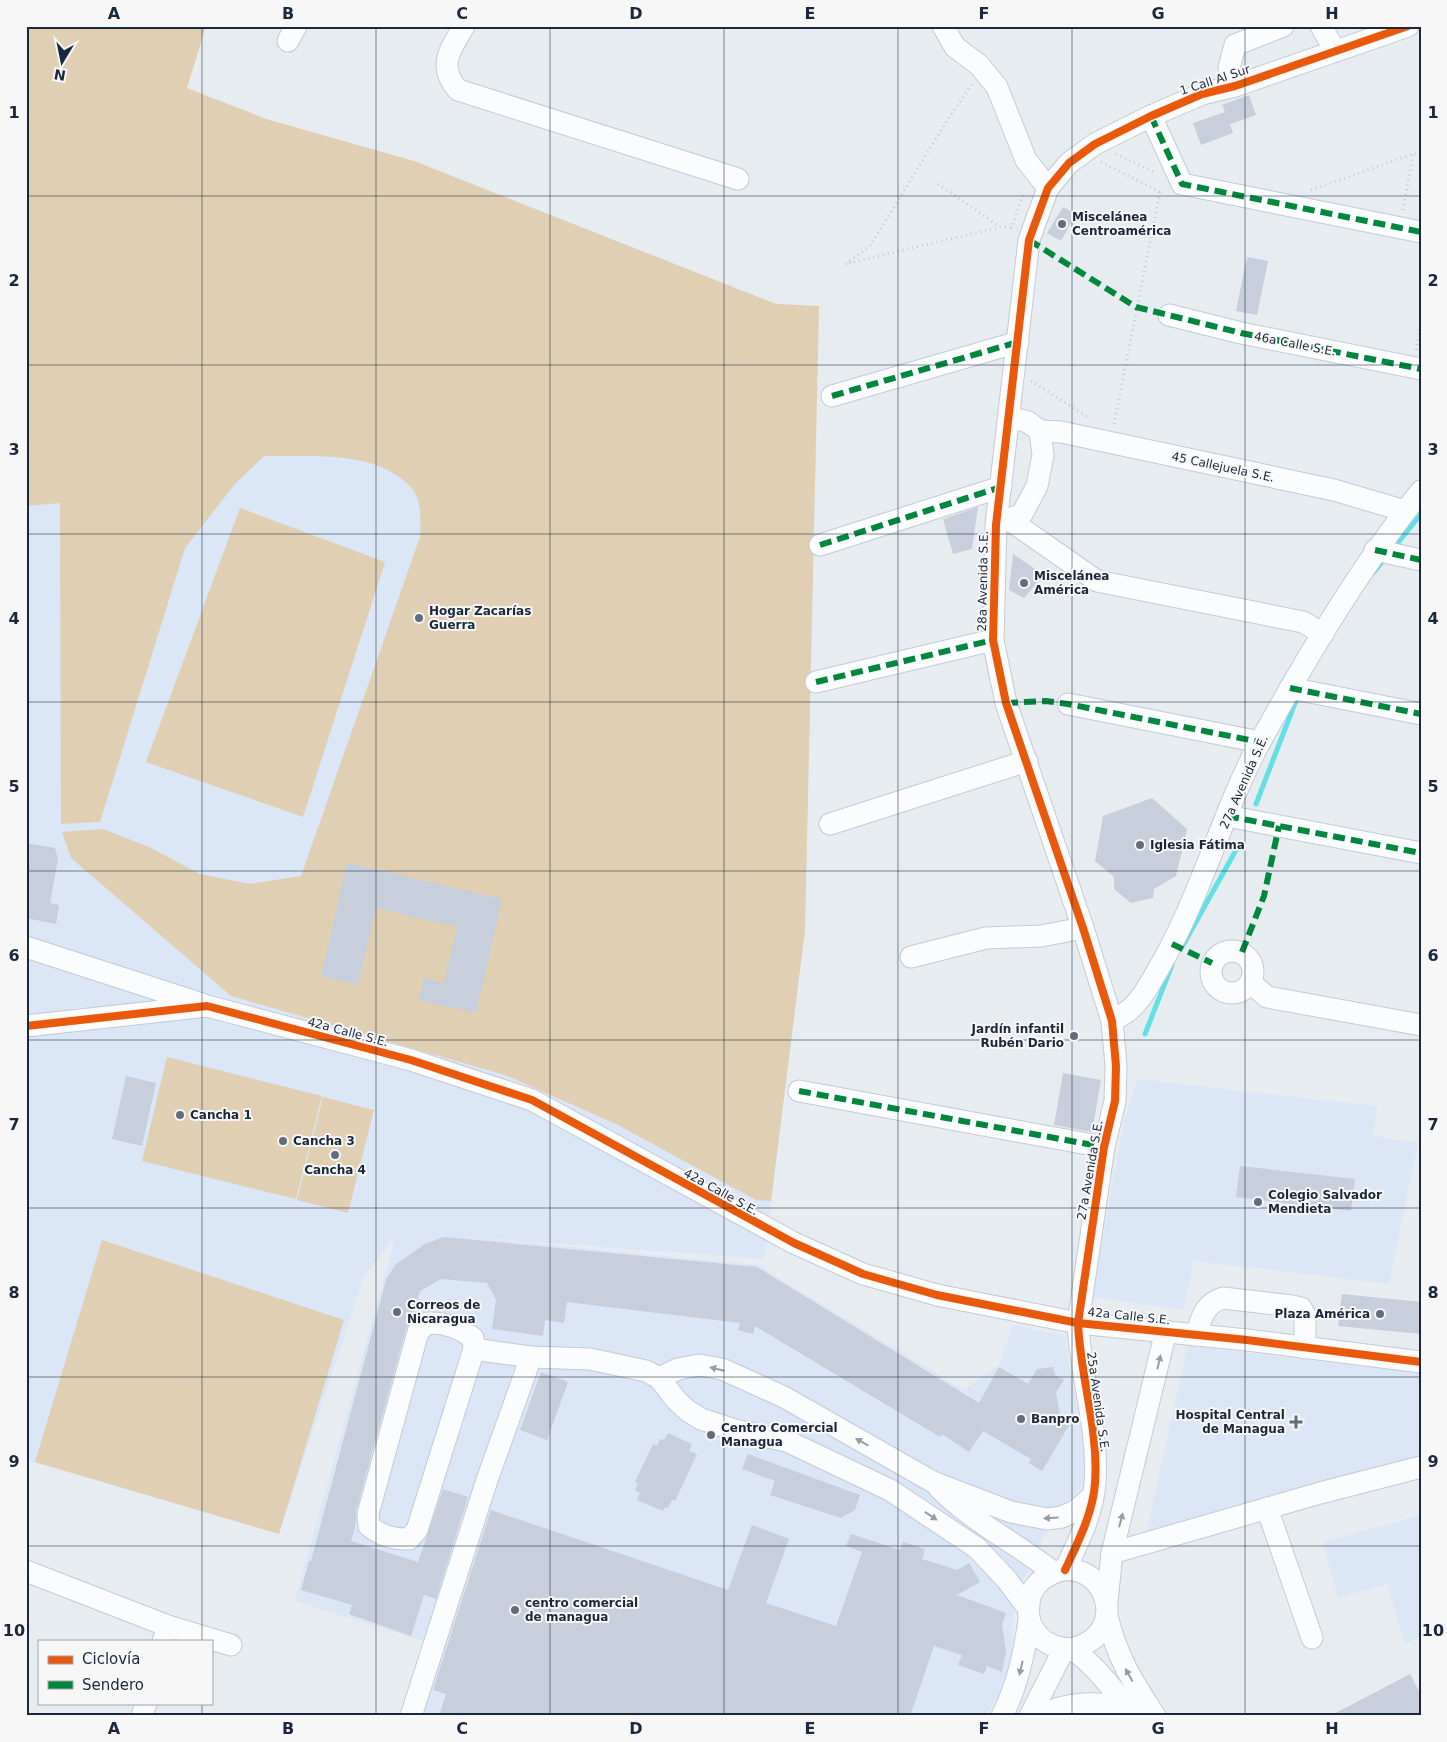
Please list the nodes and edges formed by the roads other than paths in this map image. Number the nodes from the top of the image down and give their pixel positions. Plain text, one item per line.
1 (464, 26) edge
2 (943, 26) edge
3 (1283, 26) edge
4 (1321, 26) edge
5 (1408, 26) edge
6 (1336, 51) junction
7 (1235, 86) junction
8 (1151, 116) junction
9 (738, 180) dead end
10 (1048, 188) junction
11 (1421, 232) edge
12 (1170, 315) dead end
13 (1018, 342) junction
14 (1417, 367) edge
15 (832, 396) dead end
16 (1009, 417) junction
17 (1040, 431) junction
18 (1001, 487) junction
19 (1421, 491) edge
20 (1405, 511) junction
21 (1002, 522) junction
22 (820, 546) dead end
23 (1380, 551) junction
24 (1418, 559) edge
25 (1323, 634) junction
26 (993, 640) junction
27 (816, 682) dead end
28 (1292, 688) junction
29 (1068, 704) dead end
30 (1421, 714) edge
31 (1260, 742) junction
32 (1027, 761) junction
33 (1227, 816) junction
34 (830, 824) dead end
35 (1421, 853) edge
36 (1083, 928) junction
37 (26, 946) edge
38 (911, 957) dead end
39 (1251, 983) dead end
40 (207, 1006) junction
41 (1112, 1021) junction
42 (1421, 1025) edge
43 (26, 1026) edge
44 (799, 1090) dead end
45 (1104, 1147) junction
46 (1078, 1323) junction
47 (1166, 1331) junction
48 (1196, 1335) junction
49 (1305, 1348) junction
50 (474, 1349) junction
51 (531, 1357) junction
52 (1421, 1362) edge
53 (659, 1378) junction
54 (1421, 1467) edge
55 (933, 1482) junction
56 (1093, 1496) junction
57 (1267, 1508) junction
58 (1112, 1553) junction
59 (26, 1571) edge
60 (1059, 1571) junction
61 (1107, 1609) junction
62 (1028, 1614) junction
63 (165, 1633) edge
64 (1312, 1638) dead end
65 (204, 1640) edge
66 (212, 1642) edge
67 (231, 1645) dead end
68 (1068, 1649) junction
69 (146, 1704) edge
70 (1132, 1712) edge
71 (142, 1716) edge
72 (411, 1716) edge
73 (1002, 1716) edge
74 (1030, 1716) edge
75 (1042, 1716) edge
76 (1155, 1716) edge

1 - 9 street
2 - 10 street
3 - 7 street
4 - 6 street
5 - 6 street, 1 Call Al Sur
6 - 7 street, 1 Call Al Sur
7 - 8 street, 1 Call Al Sur
8 - 10 street, 1 Call Al Sur
8 - 11 street
10 - 13 street, 28a Avenida S.E.
12 - 14 street, 46a Calle S.E.
13 - 15 street
13 - 16 street, 28a Avenida S.E.
16 - 17 street
16 - 18 street, 28a Avenida S.E.
17 - 20 street, 45 Callejuela S.E.
17 - 21 street
18 - 21 street, 28a Avenida S.E.
18 - 22 street
19 - 20 street, 27a Avenida S.E.
20 - 23 street, 27a Avenida S.E.
21 - 25 street
21 - 26 street, 28a Avenida S.E.
23 - 24 street
23 - 25 street, 27a Avenida S.E.
25 - 28 street, 27a Avenida S.E.
26 - 27 street
26 - 32 street, 28a Avenida S.E.
28 - 30 street
28 - 31 street, 27a Avenida S.E.
29 - 31 street
31 - 33 street, 27a Avenida S.E.
32 - 34 street
32 - 36 street, 28a Avenida S.E.
33 - 35 street
33 - 41 street, 27a Avenida S.E.
36 - 38 street
36 - 41 street, 28a Avenida S.E.
37 - 40 street
39 - 42 street
40 - 43 street, 42a Calle S.E.
40 - 46 street, 42a Calle S.E.
41 - 45 street, 27a Avenida S.E.
44 - 45 street
45 - 46 street, 27a Avenida S.E.
46 - 47 street, 42a Calle S.E.
46 - 56 street, 25a Avenida S.E.
47 - 48 street, 42a Calle S.E.
58 -> 47 street
48 - 49 street, 42a Calle S.E.
48 - 49 street
49 - 52 street, 42a Calle S.E.
50 - 50 street
50 - 51 street
51 - 53 street
51 - 72 street
55 -> 53 street
53 -> 62 street
54 - 57 street
56 -> 55 street
55 - 60 street
56 - 60 street, 25a Avenida S.E.
57 - 58 street
57 - 64 street
58 - 61 street
59 - 63 street
60 - 61 street
60 - 62 street
61 - 68 street
76 -> 61 street
62 - 68 street
62 -> 73 street
63 - 65 street
66 - 67 street
68 - 70 street
68 - 74 street
69 - 71 street
70 - 75 street

